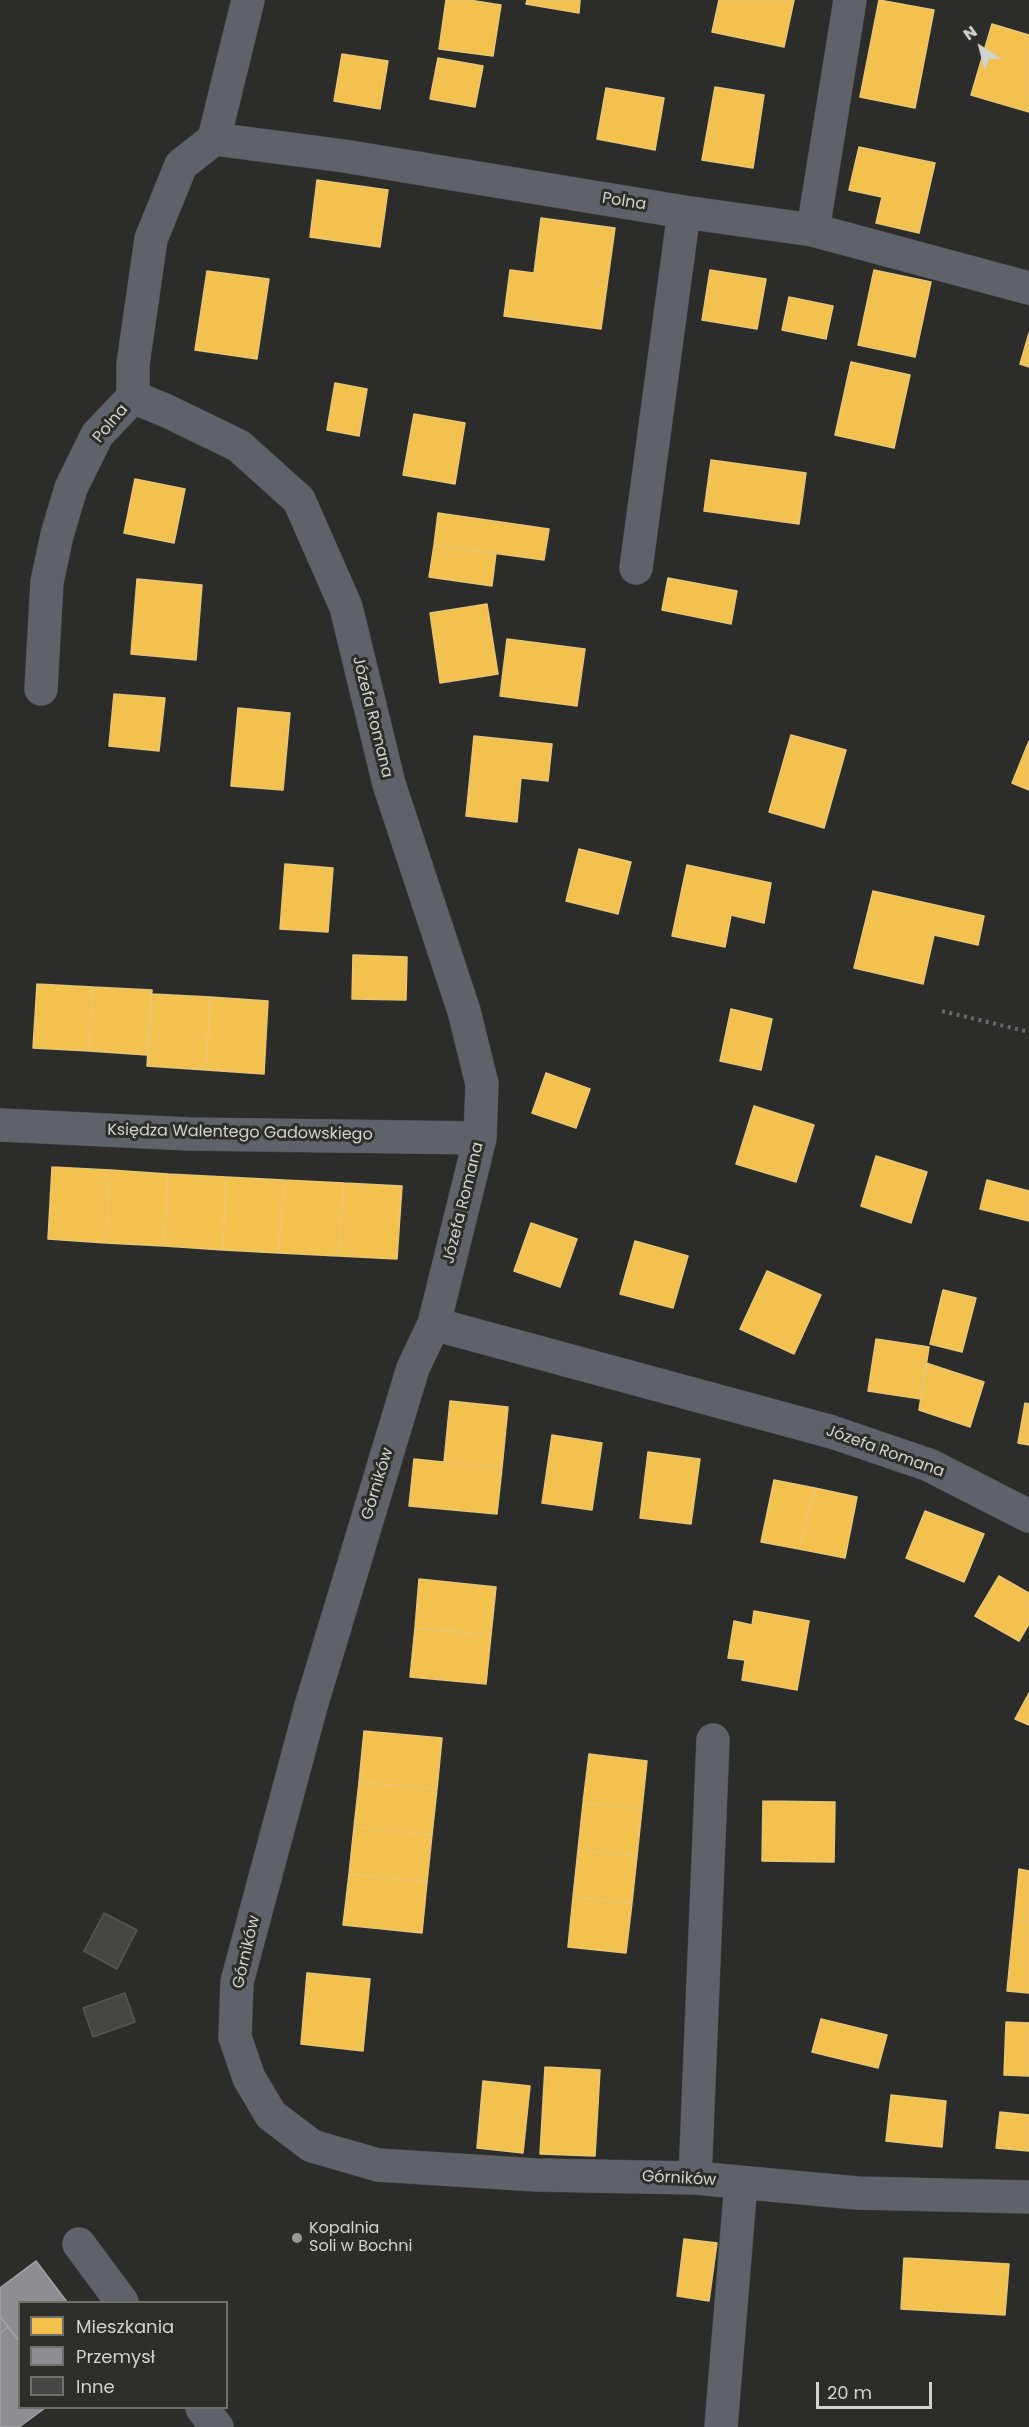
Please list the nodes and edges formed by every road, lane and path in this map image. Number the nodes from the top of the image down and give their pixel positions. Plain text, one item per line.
1 (248, 0) edge
2 (850, 0) edge
3 (214, 139) junction
4 (684, 212) junction
5 (813, 230) junction
6 (1029, 288) edge
7 (133, 397) junction
8 (636, 568) dead end
9 (41, 689) dead end
10 (942, 1011) dead end
11 (1029, 1032) edge
12 (0, 1125) edge
13 (480, 1138) junction
14 (434, 1324) junction
15 (1029, 1516) edge
16 (713, 1740) dead end
17 (695, 2178) junction
18 (741, 2183) junction
19 (1029, 2197) edge
20 (78, 2244) dead end
21 (122, 2301) edge
22 (203, 2409) edge
23 (217, 2427) edge
24 (721, 2427) edge

1 - 3 street
2 - 5 street
3 - 4 street, Polna
3 - 7 street, Polna
4 - 5 street, Polna
4 - 8 street
5 - 6 street, Polna
7 - 9 street, Polna
7 - 13 street, Józefa Romana
10 - 11 path
12 - 13 street, Księdza Walentego Gadowskiego
13 - 14 street, Józefa Romana
14 - 15 street, Józefa Romana
14 - 17 street, Górników
16 - 17 street
17 - 18 street, Górników
18 - 19 street, Górników
18 - 24 street, Górników
20 - 21 street
22 - 23 street

